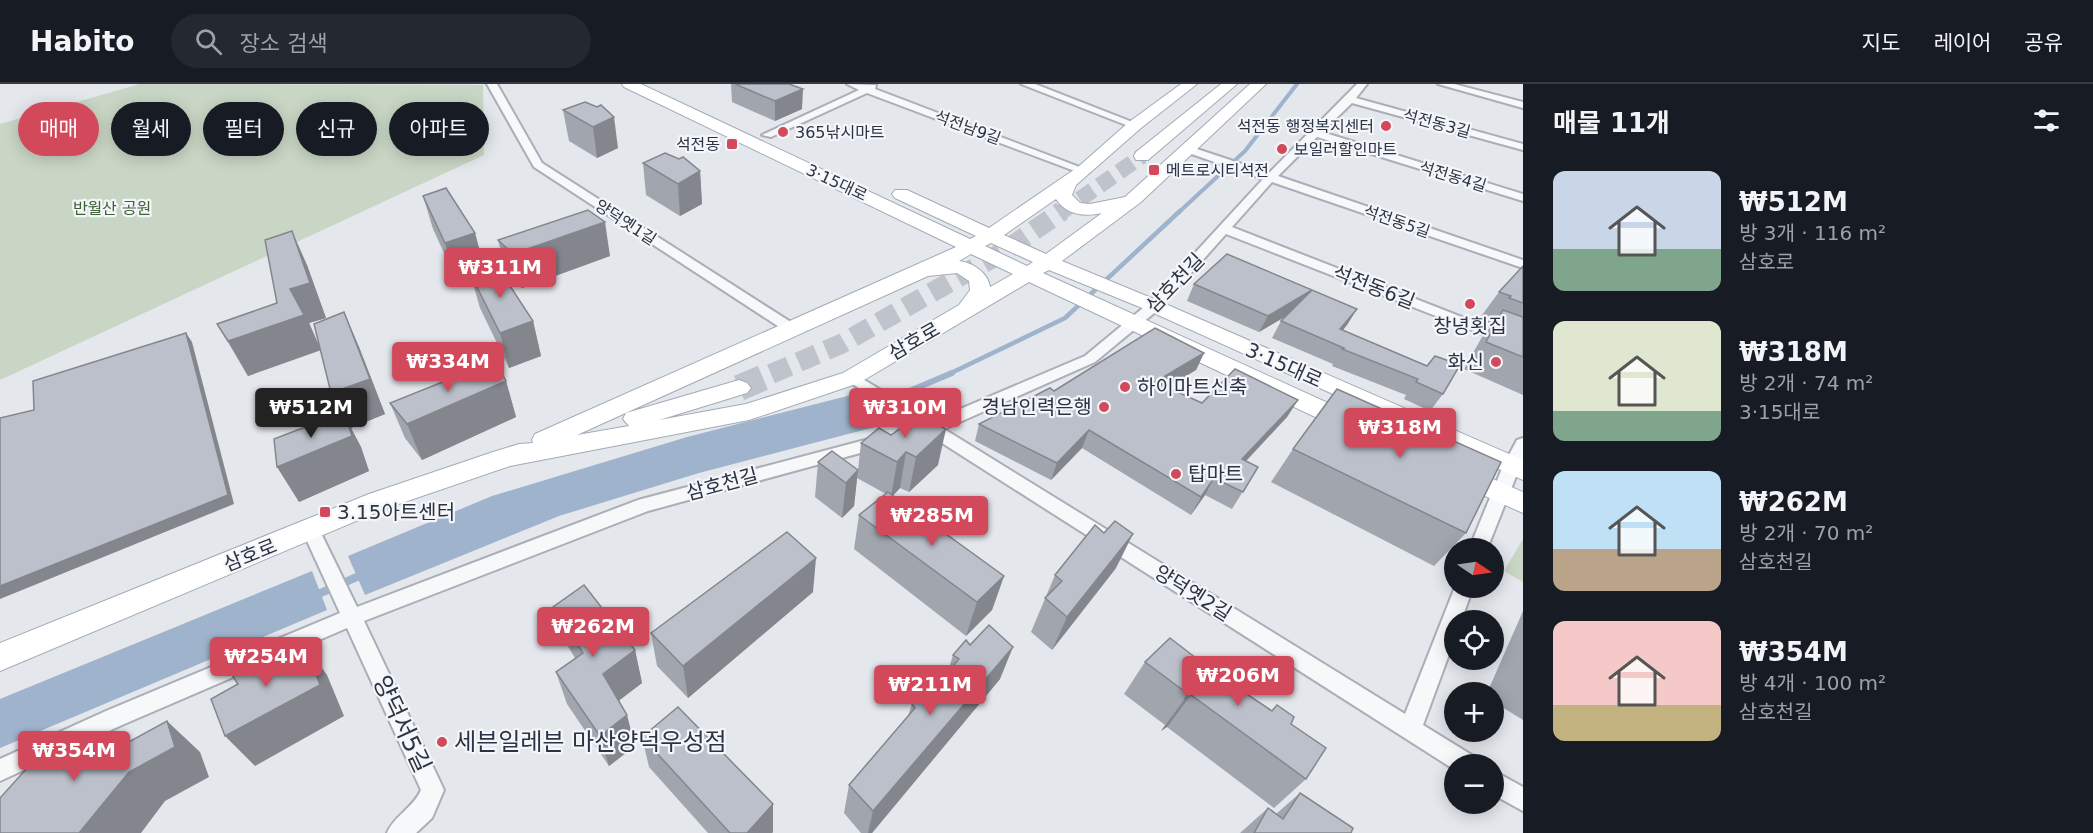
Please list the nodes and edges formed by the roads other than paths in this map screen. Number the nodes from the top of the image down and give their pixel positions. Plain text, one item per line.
1 (492, 84) edge
2 (629, 84) edge
3 (654, 84) edge
4 (852, 84) edge
5 (879, 84) edge
6 (1026, 84) edge
7 (1190, 84) edge
8 (1230, 84) edge
9 (1259, 84) edge
10 (1362, 84) edge
11 (1443, 84) edge
12 (867, 90) junction
13 (1350, 99) junction
14 (1523, 105) edge
15 (1135, 125) junction
16 (1315, 133) junction
17 (767, 135) junction
18 (1523, 147) edge
19 (1192, 151) junction
20 (1142, 156) tunnel mouth
21 (1077, 176) junction
22 (1265, 176) junction
23 (1135, 198) junction
24 (1523, 198) edge
25 (1225, 229) junction
26 (992, 234) junction
27 (971, 246) junction
28 (1523, 264) edge
29 (1046, 271) junction
30 (911, 276) junction
31 (1149, 304) junction
32 (966, 311) junction
33 (1129, 322) junction
34 (792, 329) junction
35 (1523, 345) edge
36 (858, 382) junction
37 (739, 388) tunnel mouth
38 (926, 424) junction
39 (1370, 433) edge
40 (1523, 444) edge
41 (502, 458) junction
42 (1435, 462) edge
43 (1517, 469) edge
44 (1500, 492) junction
45 (1523, 503) edge
46 (311, 530) junction
47 (1482, 538) edge
48 (1460, 598) edge
49 (349, 612) junction
50 (0, 657) edge
51 (1410, 730) junction
52 (1449, 754) edge
53 (0, 770) edge
54 (1504, 788) edge
55 (1523, 800) edge
56 (399, 833) edge

1 - 34 street, 양덕옛1길
2 - 27 main road, 3·15대로
3 - 17 main road, 3·15대로
4 - 12 street, 석전남9길
5 - 12 street
6 - 15 street
7 - 15 main road, 삼호로
8 - 20 main road
9 - 19 main road, 삼호로
10 - 13 street, 삼호천길
11 - 14 street
12 - 17 street
12 - 21 street, 석전남9길
13 - 16 street, 삼호천길
13 - 18 street, 석전동3길
15 - 21 main road, 삼호로
16 - 22 street, 삼호천길
16 - 24 street, 석전동4길
17 - 26 main road, 3·15대로
19 - 22 street, 석전동5길
19 - 23 main road, 삼호로
21 - 23 main road
21 - 26 main road, 삼호로
22 - 25 street, 삼호천길
22 - 28 street, 석전동5길
23 - 29 main road, 삼호로
25 - 31 street, 삼호천길
25 - 35 street, 석전동6길
26 - 27 main road, 삼호로
26 - 29 main road, 3·15대로
27 - 29 main road, 3·15대로
27 - 30 main road, 삼호로
29 - 31 main road, 3·15대로
29 - 32 main road, 삼호로
29 - 33 main road, 3·15대로
30 - 32 main road
30 - 34 main road, 삼호로
31 - 33 street, 삼호천길
31 - 43 main road, 3·15대로
32 - 36 main road, 삼호로
33 - 38 street, 삼호천길
33 - 39 main road, 3·15대로
34 - 41 main road, 삼호로
36 - 38 street, 양덕옛2길
36 - 41 main road, 삼호로
37 - 41 main road, 삼호로
38 - 49 street, 삼호천길
38 - 51 street, 양덕옛2길
40 - 43 street
41 - 46 main road, 삼호로
42 - 44 main road
43 - 44 street
44 - 45 main road
44 - 47 street
46 - 49 street, 양덕서5길
46 - 50 main road, 삼호로
48 - 51 street
49 - 53 street, 삼호천길
49 - 56 street, 양덕서5길
51 - 52 street, 양덕옛2길
54 - 55 street

